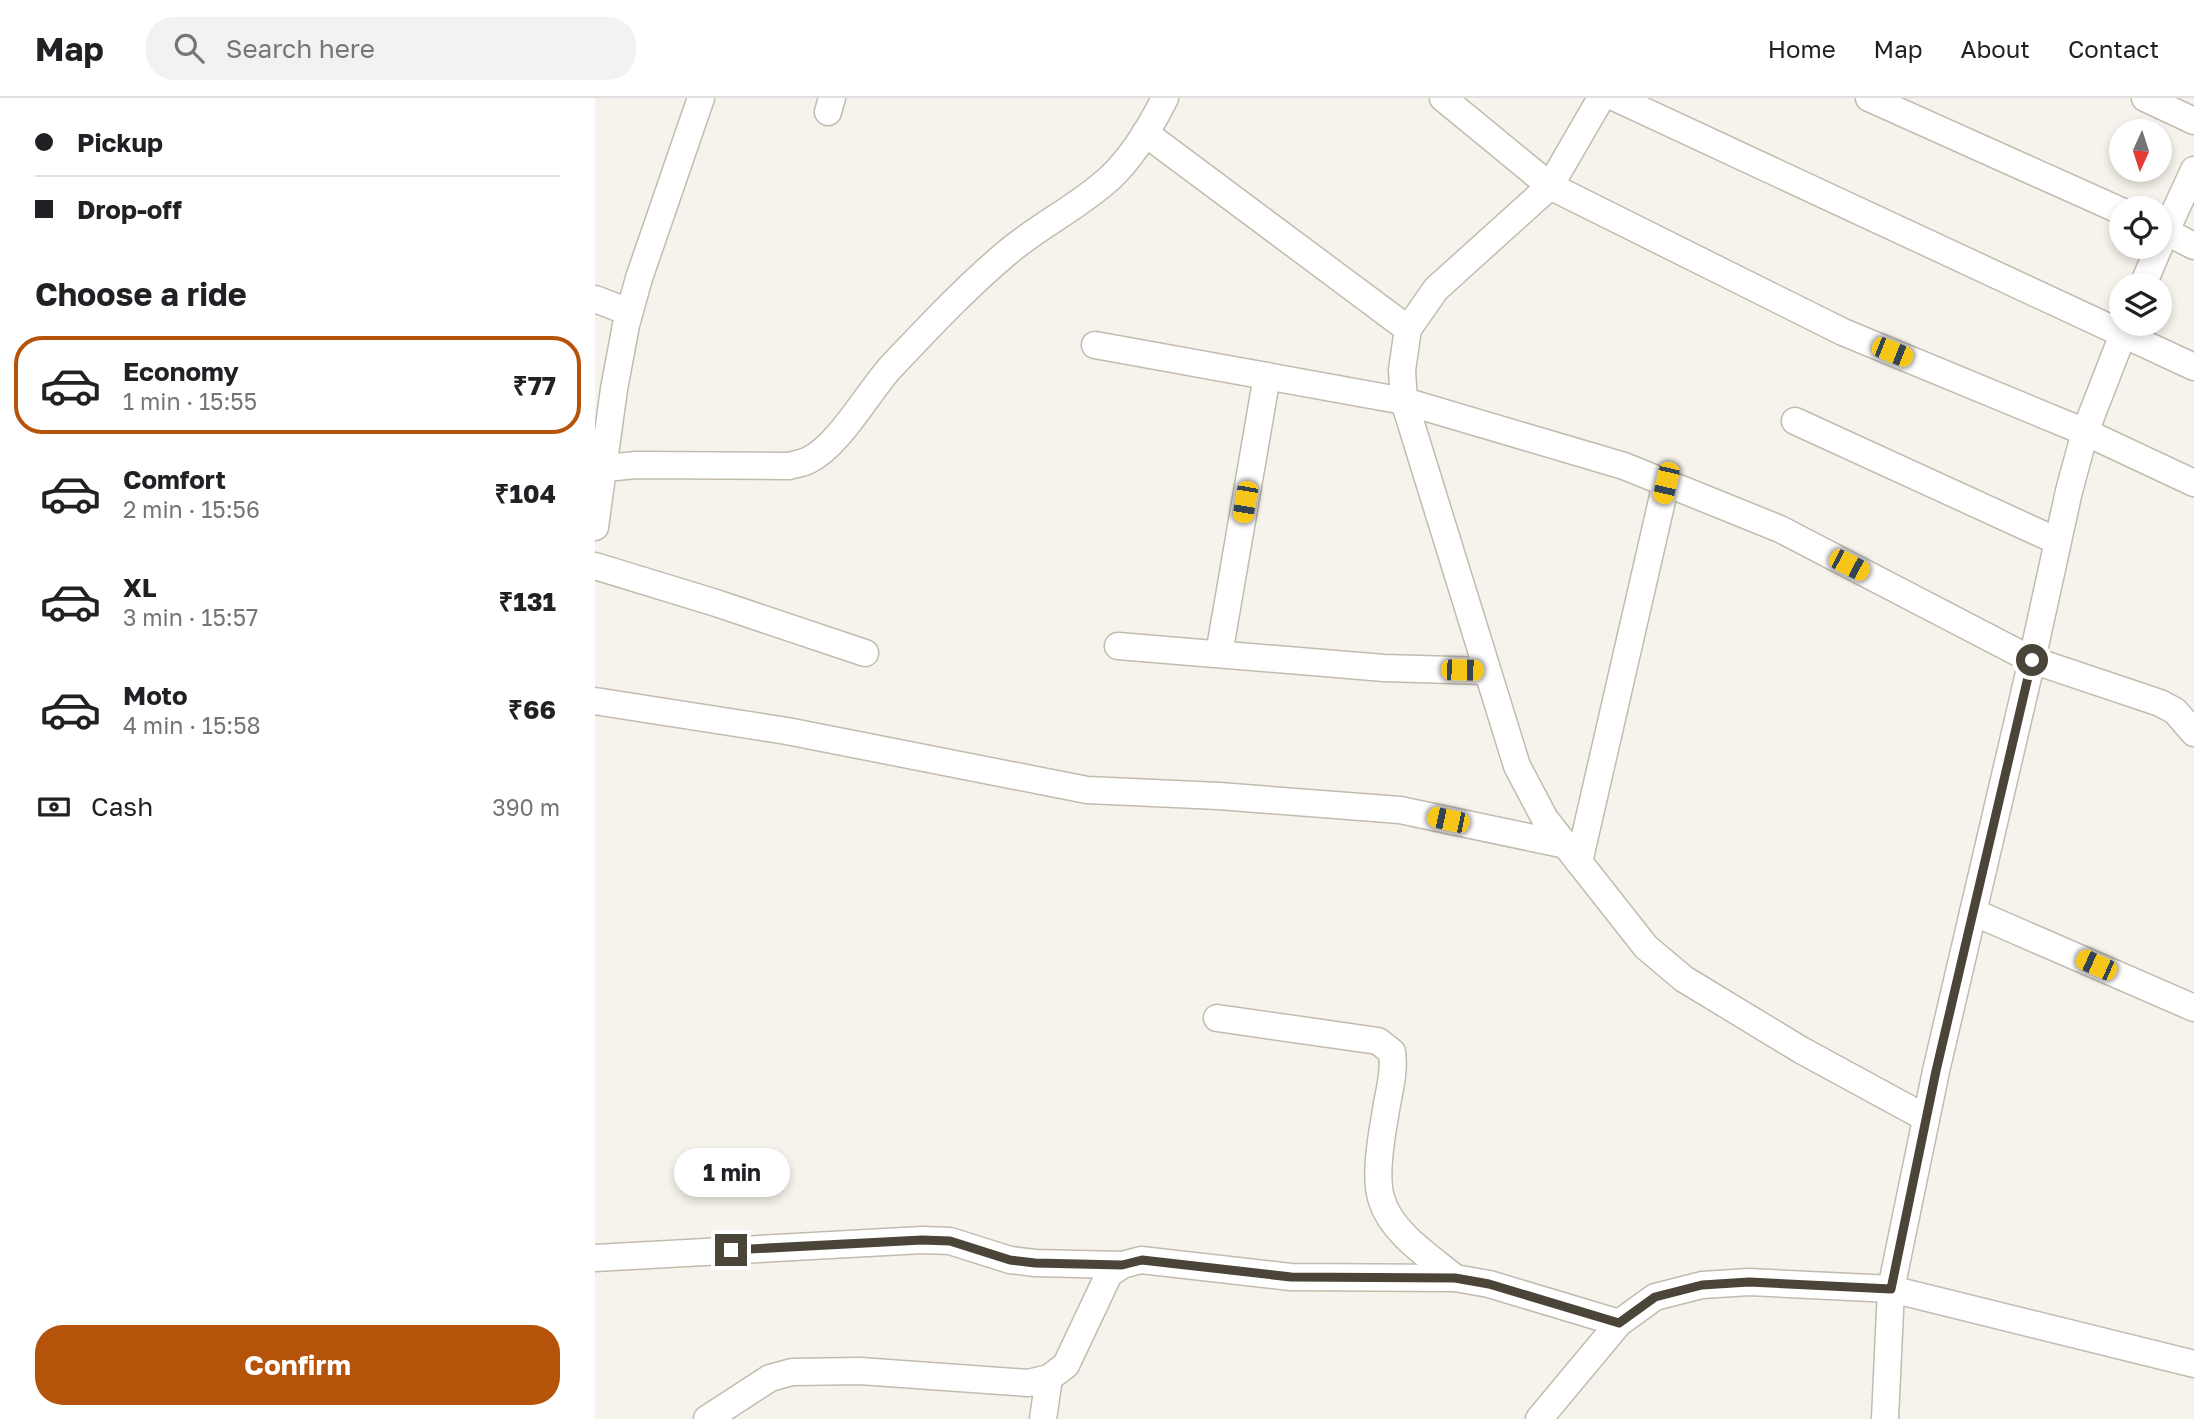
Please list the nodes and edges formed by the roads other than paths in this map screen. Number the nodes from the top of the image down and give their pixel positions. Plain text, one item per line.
1 (701, 98) edge
2 (1165, 98) edge
3 (1443, 98) edge
4 (1601, 98) edge
5 (1616, 98) edge
6 (1869, 98) edge
7 (2144, 98) edge
8 (2194, 121) edge
9 (1145, 134) junction
10 (2194, 170) edge
11 (1550, 186) junction
12 (2109, 206) edge
13 (2172, 215) edge
14 (2172, 241) edge
15 (2194, 246) edge
16 (595, 299) edge
17 (629, 312) junction
18 (2109, 322) edge
19 (1408, 329) junction
20 (2122, 336) edge
21 (2138, 336) edge
22 (1095, 345) dead end
23 (2194, 367) edge
24 (1267, 376) junction
25 (1404, 401) junction
26 (1795, 421) dead end
27 (2085, 432) junction
28 (599, 469) edge
29 (2194, 482) edge
30 (1666, 483) junction
31 (595, 527) edge
32 (2057, 541) junction
33 (595, 566) edge
34 (1118, 646) dead end
35 (865, 653) dead end
36 (1219, 654) junction
37 (2032, 660) junction
38 (1487, 671) junction
39 (595, 701) edge
40 (2194, 733) edge
41 (1573, 854) junction
42 (1973, 912) junction
43 (2194, 1008) edge
44 (1217, 1018) dead end
45 (1926, 1118) junction
46 (595, 1258) edge
47 (1122, 1265) junction
48 (1455, 1278) junction
49 (1891, 1289) junction
50 (1619, 1323) junction
51 (2194, 1364) edge
52 (1049, 1378) junction
53 (712, 1418) edge
54 (1043, 1419) edge
55 (1539, 1419) edge
56 (1885, 1419) edge

1 - 17 street
2 - 9 street
3 - 11 street
4 - 11 street
5 - 18 street
6 - 12 street
7 - 8 street
9 - 19 street
9 - 28 street
10 - 13 street
11 - 19 street
11 - 27 street
14 - 15 street
16 - 17 street
17 - 28 street
19 - 25 street
20 - 27 street
21 - 23 street
22 - 24 street
24 - 25 street
24 - 36 street
25 - 30 street
25 - 38 street
26 - 32 street
27 - 29 street
27 - 32 street
28 - 31 street
30 - 37 street
30 - 41 street
32 - 37 street
33 - 35 street
34 - 36 street
36 - 38 street
37 - 40 street
37 - 42 street
38 - 41 street
39 - 41 street
41 - 45 street
42 - 43 street
42 - 45 street
44 - 48 street
45 - 49 street
46 - 47 street
47 - 48 street
47 - 52 street
48 - 50 street
49 - 50 street
49 - 51 street
49 - 56 street
50 - 55 street
52 - 53 street
52 - 54 street

